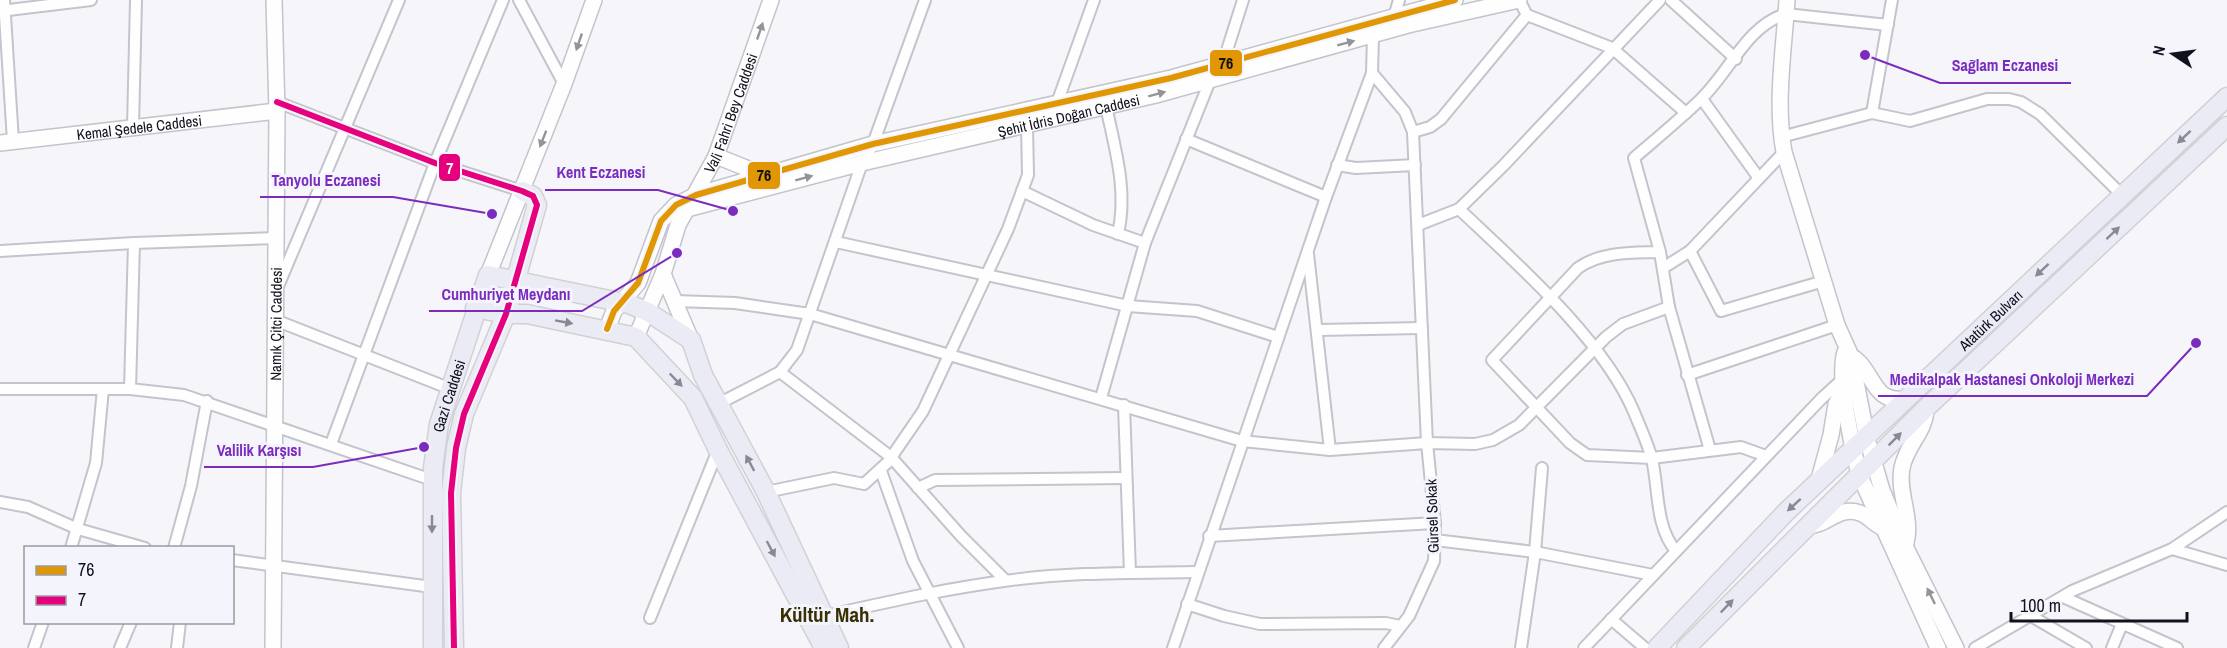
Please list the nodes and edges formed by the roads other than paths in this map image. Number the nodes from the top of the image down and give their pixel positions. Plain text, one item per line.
1 (91, 0) edge
2 (136, 0) edge
3 (274, 0) edge
4 (399, 0) edge
5 (503, 0) edge
6 (519, 0) edge
7 (594, 0) edge
8 (771, 0) edge
9 (925, 0) edge
10 (1094, 0) edge
11 (1244, 0) edge
12 (1399, 0) edge
13 (1455, 0) edge
14 (1519, 0) edge
15 (1660, 0) edge
16 (1671, 0) edge
17 (1892, 0) edge
18 (54, 2) edge
19 (3, 7) edge
20 (1786, 7) edge
21 (1527, 15) junction
22 (1394, 16) junction
23 (1888, 25) junction
24 (1373, 36) junction
25 (1612, 48) junction
26 (1736, 58) junction
27 (1223, 63) junction
28 (1372, 74) junction
29 (1211, 78) junction
30 (564, 84) junction
31 (2227, 97) edge
32 (1702, 99) junction
33 (1057, 103) junction
34 (278, 106) junction
35 (1106, 106) junction
36 (1872, 112) junction
37 (1686, 113) junction
38 (1027, 125) junction
39 (2227, 126) edge
40 (133, 127) junction
41 (346, 129) junction
42 (1413, 132) junction
43 (1781, 137) junction
44 (1186, 139) junction
45 (7, 142) edge
46 (873, 144) junction
47 (1784, 152) junction
48 (716, 156) junction
49 (435, 163) junction
50 (862, 163) junction
51 (1337, 165) junction
52 (1415, 165) junction
53 (761, 174) junction
54 (1758, 177) junction
55 (522, 191) junction
56 (1022, 192) junction
57 (696, 195) junction
58 (2122, 195) junction
59 (1326, 197) junction
60 (687, 209) junction
61 (1459, 209) junction
62 (1418, 225) junction
63 (1118, 234) junction
64 (276, 238) junction
65 (836, 242) junction
66 (134, 243) junction
67 (1145, 243) junction
68 (0, 251) edge
69 (1308, 251) junction
70 (1690, 251) junction
71 (1660, 252) junction
72 (1663, 268) junction
73 (663, 274) junction
74 (488, 275) junction
75 (987, 275) junction
76 (516, 281) junction
77 (1824, 281) junction
78 (276, 289) junction
79 (1549, 299) junction
80 (675, 300) junction
81 (621, 302) junction
82 (1128, 306) junction
83 (475, 308) junction
84 (1669, 308) junction
85 (648, 312) junction
86 (506, 314) junction
87 (810, 314) junction
88 (275, 320) junction
89 (1837, 325) junction
90 (1422, 328) junction
91 (607, 329) junction
92 (1318, 330) junction
93 (636, 337) junction
94 (1278, 337) junction
95 (691, 340) junction
96 (1594, 347) junction
97 (1848, 353) junction
98 (365, 354) junction
99 (949, 354) junction
100 (780, 372) junction
101 (1687, 375) junction
102 (1844, 382) junction
103 (0, 389) edge
104 (103, 389) junction
105 (130, 389) junction
106 (451, 389) junction
107 (1101, 398) junction
108 (1904, 399) junction
109 (207, 401) junction
110 (718, 404) junction
111 (1124, 405) junction
112 (1537, 408) junction
113 (1926, 408) junction
114 (276, 425) junction
115 (1867, 439) junction
116 (1242, 441) junction
117 (1427, 443) junction
118 (332, 444) junction
119 (718, 450) junction
120 (1330, 450) junction
121 (1710, 450) junction
122 (1853, 452) junction
123 (1766, 456) junction
124 (891, 457) junction
125 (1652, 458) junction
126 (1873, 461) junction
127 (1542, 468) dead end
128 (880, 471) junction
129 (1859, 474) junction
130 (1126, 478) junction
131 (432, 480) junction
132 (1818, 483) junction
133 (918, 488) junction
134 (766, 492) junction
135 (0, 502) edge
136 (2227, 512) edge
137 (1435, 523) junction
138 (1807, 526) junction
139 (1884, 528) junction
140 (78, 529) junction
141 (1209, 536) junction
142 (1435, 540) junction
143 (72, 546) edge
144 (138, 546) edge
145 (175, 546) edge
146 (1905, 546) junction
147 (2172, 549) junction
148 (1676, 551) junction
149 (1535, 552) junction
150 (234, 560) edge
151 (275, 565) junction
152 (2227, 565) edge
153 (1197, 572) junction
154 (1130, 573) junction
155 (1653, 575) junction
156 (1005, 580) junction
157 (432, 587) junction
158 (930, 592) junction
159 (2062, 597) junction
160 (1186, 604) junction
161 (824, 616) junction
162 (2031, 616) junction
163 (650, 618) dead end
164 (1611, 619) junction
165 (42, 624) edge
166 (130, 624) edge
167 (180, 624) edge
168 (2122, 624) junction
169 (1401, 626) junction
170 (34, 648) edge
171 (120, 648) edge
172 (177, 648) edge
173 (273, 648) edge
174 (433, 648) edge
175 (454, 648) edge
176 (824, 648) edge
177 (839, 648) edge
178 (958, 648) edge
179 (1173, 648) edge
180 (1384, 648) edge
181 (1521, 648) edge
182 (1584, 648) edge
183 (1645, 648) edge
184 (1657, 648) edge
185 (1686, 648) edge
186 (1938, 648) edge
187 (1956, 648) edge
188 (1975, 648) edge
189 (2086, 648) edge
190 (2112, 648) edge
191 (2177, 648) edge

1 - 18 street
2 - 40 street
3 - 34 main road, Namık Çitci Caddesi
4 - 41 street
5 - 49 street
6 - 30 street
7 -> 30 main road, Gazi Caddesi
48 -> 8 main road, Vali Fahri Bey Caddesi
9 - 46 street
10 - 33 street
11 - 27 street
12 - 22 street
13 - 22 main road, Şehit İdris Doğan Caddesi
14 - 21 street
14 - 24 main road, Şehit İdris Doğan Caddesi
15 - 25 street
16 - 26 street
17 - 23 street
18 - 19 street
19 - 45 street
20 - 23 street
20 - 26 street
20 - 43 main road
21 - 25 street
21 - 42 street
22 - 27 main road, Şehit İdris Doğan Caddesi
23 - 36 street
24 - 28 street
29 -> 24 main road, Şehit İdris Doğan Caddesi
25 - 37 street
25 - 61 street
26 - 32 street
27 - 33 main road, Şehit İdris Doğan Caddesi
28 - 42 street
28 - 51 street
35 -> 29 main road, Şehit İdris Doğan Caddesi
29 - 44 street
30 -> 55 main road, Gazi Caddesi
31 -> 58 main road, Atatürk Bulvarı
32 - 37 street
32 - 54 street
33 - 46 main road, Şehit İdris Doğan Caddesi
34 - 40 main road, Kemal Şedele Caddesi
34 - 41 street
34 - 64 main road, Namık Çitci Caddesi
35 - 38 main road, Şehit İdris Doğan Caddesi
35 - 63 street
36 - 43 street
36 - 58 street
37 - 71 street
38 - 50 main road, Şehit İdris Doğan Caddesi
38 - 56 street
113 -> 39 main road, Atatürk Bulvarı
40 - 45 main road, Kemal Şedele Caddesi
41 - 49 street
41 - 78 street
42 - 52 street, Gürsel Sokak
43 - 47 main road
44 - 59 street
44 - 67 street
46 - 50 street
46 - 53 main road, Şehit İdris Doğan Caddesi
47 - 54 street
47 - 77 main road
48 - 53 main road
48 - 57 main road, Vali Fahri Bey Caddesi
49 - 55 street
49 - 98 street
60 -> 50 main road, Şehit İdris Doğan Caddesi
50 - 65 street
51 - 52 street
51 - 59 street
52 - 62 street, Gürsel Sokak
53 - 57 main road, Şehit İdris Doğan Caddesi
54 - 70 street
55 - 74 main road, Gazi Caddesi
55 - 76 main road, Gazi Caddesi
56 - 63 street
56 - 75 street
57 - 60 main road, Vali Fahri Bey Caddesi
57 - 81 main road, Şehit İdris Doğan Caddesi
58 -> 108 main road, Atatürk Bulvarı
59 - 69 street
60 - 73 main road, Vali Fahri Bey Caddesi
61 - 62 street
61 - 79 street
62 - 90 street, Gürsel Sokak
63 - 67 street
64 - 66 street
64 - 78 main road, Namık Çitci Caddesi
65 - 75 street
65 - 87 street
66 - 68 street
66 - 105 street
67 - 82 street
69 - 92 street
69 - 94 street
70 - 72 street
70 - 77 street
71 - 72 street
71 - 79 street
72 - 84 street
73 - 80 main road
73 - 85 main road, Vali Fahri Bey Caddesi
74 - 76 main road
74 - 83 main road, Gazi Caddesi
75 - 82 street
75 - 99 street
76 - 81 main road
76 - 86 main road, Gazi Caddesi
77 - 89 main road
78 - 88 main road, Namık Çitci Caddesi
79 - 96 street
79 - 112 street
80 - 87 street
80 - 95 main road
81 - 85 main road
81 - 91 main road, Şehit İdris Doğan Caddesi
82 - 94 street
82 - 107 street
83 - 86 main road
83 - 106 main road, Gazi Caddesi
84 - 96 street
84 - 101 street
85 - 93 main road, Vali Fahri Bey Caddesi
85 - 95 main road
86 -> 91 main road
86 - 175 main road, Gazi Caddesi
87 - 99 street
87 - 100 street
88 - 98 street
88 - 114 main road, Namık Çitci Caddesi
89 - 97 main road
89 - 101 street
90 - 92 street
90 - 117 street, Gürsel Sokak
91 - 93 main road
92 - 120 street
93 -> 119 main road
94 - 116 street
95 - 110 main road
96 - 112 street
96 - 125 street
97 - 102 main road
97 - 108 main road
97 - 115 main road
98 - 106 street
98 - 118 street
99 - 107 street
99 - 124 street
100 - 110 street
100 - 124 street
101 - 121 street
102 - 122 main road
102 - 123 street
102 - 132 main road
103 - 104 street
104 - 105 street
104 - 140 street
105 - 109 street
106 - 131 main road, Gazi Caddesi
107 - 111 street
108 - 115 main road, Atatürk Bulvarı
109 - 114 street
109 - 145 street
134 -> 110 main road
111 - 116 street
111 - 130 street
112 - 117 street
112 - 125 street
126 -> 113 main road, Atatürk Bulvarı
113 - 146 main road
114 - 118 street
114 - 151 main road, Namık Çitci Caddesi
115 - 122 main road, Atatürk Bulvarı
115 - 126 main road
116 - 120 street
116 - 141 street
117 - 120 street
117 - 137 street, Gürsel Sokak
118 - 131 street
119 - 163 street
119 -> 176 main road
121 - 123 street
121 - 125 street
122 - 129 main road
122 - 132 main road, Atatürk Bulvarı
123 - 148 street
124 - 128 street
124 - 133 street
125 - 148 street
126 - 129 main road, Atatürk Bulvarı
126 - 146 main road
127 - 149 street
128 - 134 street
128 - 158 street
129 - 138 main road, Atatürk Bulvarı
129 - 139 main road
130 - 133 street
130 - 154 street
131 -> 157 main road, Gazi Caddesi
132 -> 184 main road, Atatürk Bulvarı
133 - 156 street
134 - 161 main road
135 - 140 street
136 - 147 street
137 - 141 street
137 - 142 street, Gürsel Sokak
138 - 139 main road
185 -> 138 main road, Atatürk Bulvarı
139 - 186 main road
140 - 143 street
140 - 144 street
141 - 153 street
142 - 149 street
142 - 169 street, Gürsel Sokak
187 -> 146 main road
147 - 152 street
147 - 159 street
148 - 155 street
149 - 155 street
149 - 181 street
150 - 151 street
151 - 157 street
151 - 173 main road, Namık Çitci Caddesi
153 - 154 street
153 - 160 street
154 - 156 street
155 - 164 street
156 - 158 street
157 - 174 main road, Gazi Caddesi
158 - 161 street
158 - 178 street
159 - 162 street
159 - 168 street
160 - 169 street
160 - 179 street
161 - 177 main road
162 - 188 street
162 - 189 street
164 - 182 street
164 - 183 street
165 - 170 street
166 - 171 street
167 - 172 street
168 - 190 street
168 - 191 street
169 - 180 street, Gürsel Sokak

